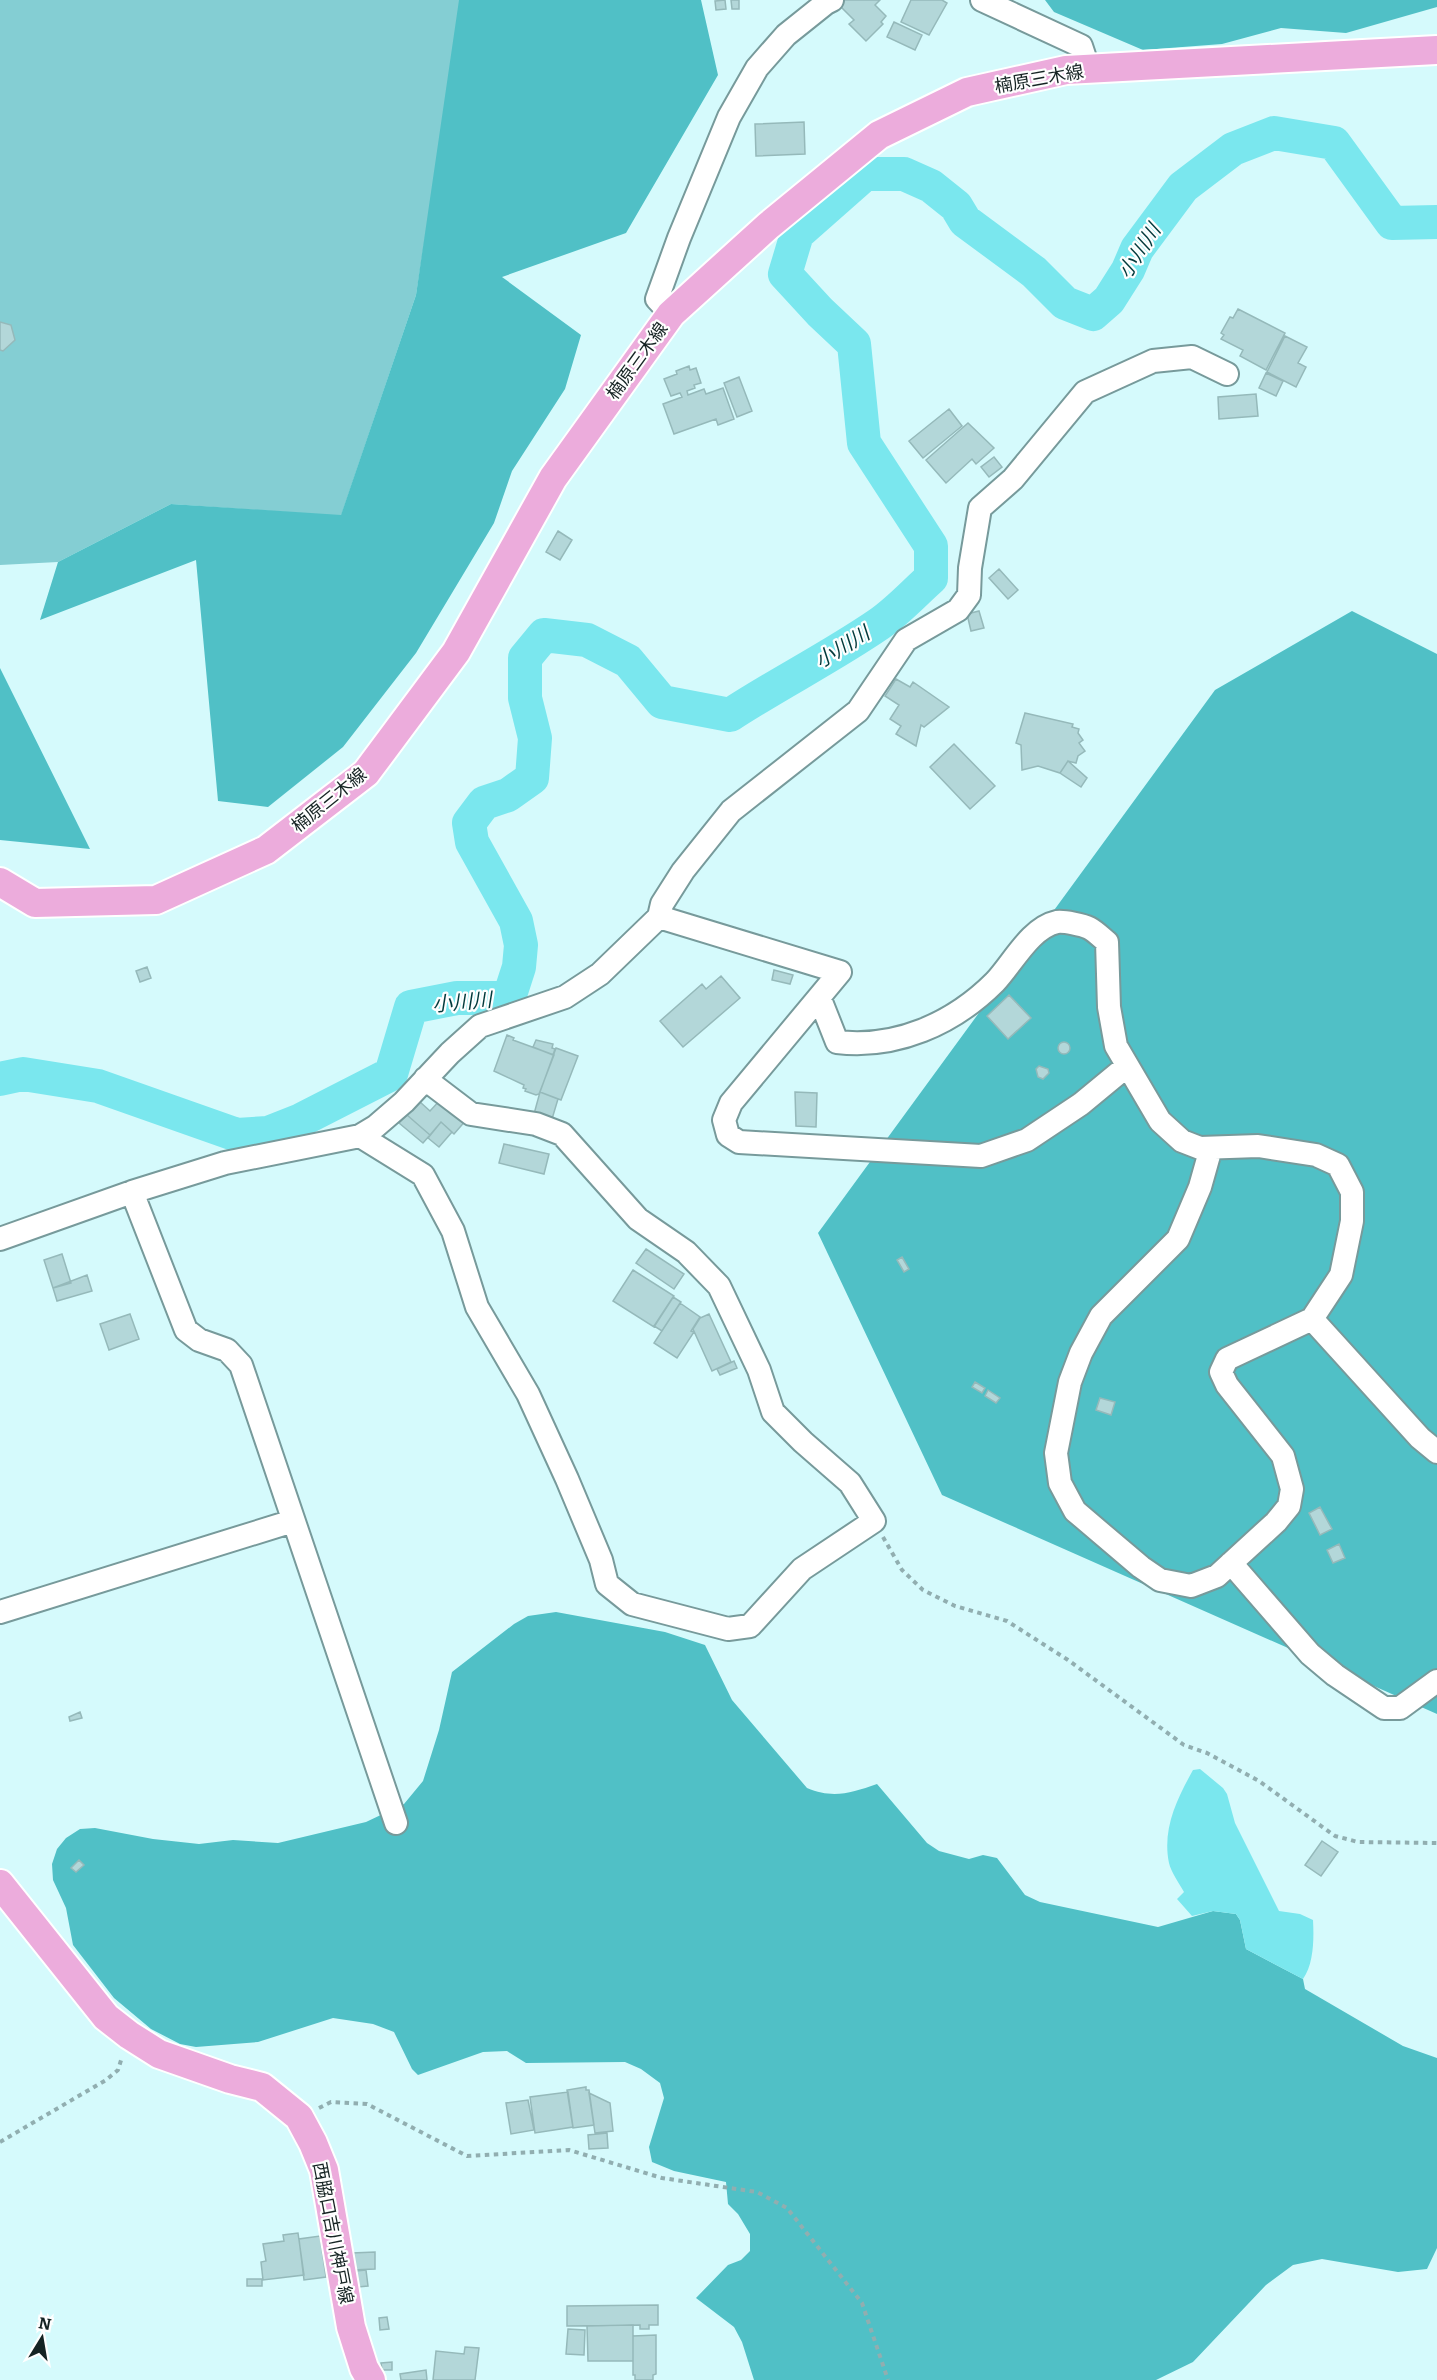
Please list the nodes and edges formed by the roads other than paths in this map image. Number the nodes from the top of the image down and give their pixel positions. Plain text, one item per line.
1 (832, 0) edge
2 (982, 0) edge
3 (1437, 50) edge
4 (1089, 70) junction
5 (671, 314) junction
6 (1227, 374) dead end
7 (0, 882) edge
8 (659, 917) junction
9 (820, 999) junction
10 (1128, 1066) junction
11 (425, 1079) junction
12 (360, 1136) junction
13 (1211, 1148) junction
14 (132, 1192) junction
15 (0, 1239) edge
16 (1312, 1319) junction
17 (1437, 1452) edge
18 (293, 1521) junction
19 (1231, 1563) junction
20 (0, 1612) edge
21 (1437, 1681) edge
22 (396, 1823) dead end
23 (0, 1884) edge
24 (371, 2380) edge

1 - 5 street
2 - 4 street
3 - 4 main road, 楠原三木線
4 - 5 main road, 楠原三木線
5 - 7 main road, 楠原三木線
6 - 8 street
8 - 9 street
8 - 11 street
9 - 10 street
9 - 10 street
10 - 13 street
11 - 12 street
11 - 12 street
12 - 14 street
13 - 16 street
13 - 19 street
14 - 15 street
14 - 18 street
16 - 17 street
16 - 19 street
18 - 20 street
18 - 22 street
19 - 21 street
23 - 24 main road, 西脇口吉川神戸線

